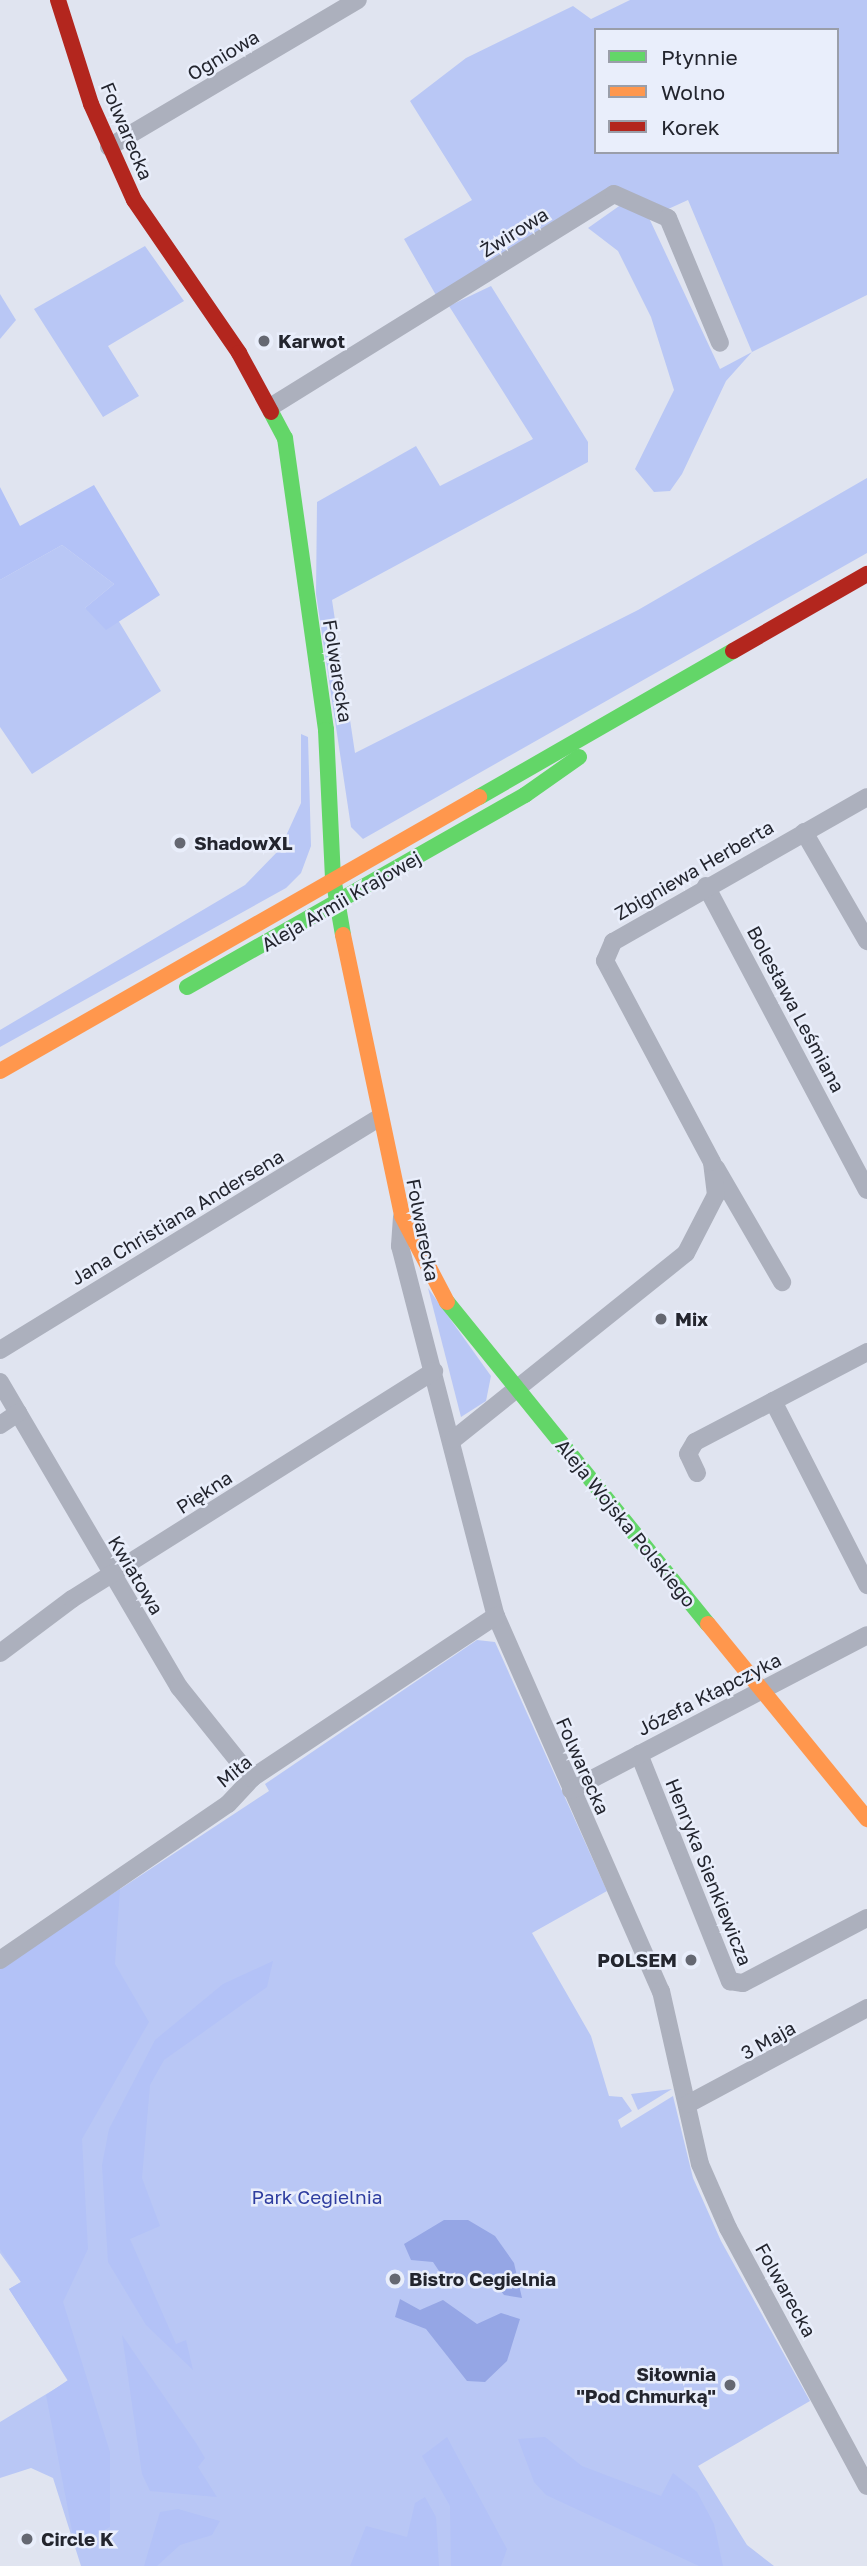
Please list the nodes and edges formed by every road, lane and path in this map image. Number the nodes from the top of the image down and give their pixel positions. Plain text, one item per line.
1 (58, 0) edge
2 (358, 0) edge
3 (109, 147) junction
4 (720, 343) dead end
5 (272, 406) junction
6 (867, 574) edge
7 (657, 696) junction
8 (867, 797) edge
9 (804, 832) junction
10 (334, 881) junction
11 (706, 886) junction
12 (339, 902) junction
13 (867, 942) edge
14 (172, 996) dead end
15 (148, 1009) dead end
16 (2, 1070) edge
17 (377, 1119) junction
18 (712, 1162) junction
19 (867, 1190) edge
20 (402, 1216) junction
21 (407, 1272) junction
22 (433, 1281) junction
23 (782, 1282) dead end
24 (0, 1350) edge
25 (867, 1352) edge
26 (434, 1371) junction
27 (0, 1382) edge
28 (515, 1387) junction
29 (773, 1401) junction
30 (18, 1412) junction
31 (0, 1425) edge
32 (454, 1439) junction
33 (697, 1473) dead end
34 (112, 1578) junction
35 (867, 1585) edge
36 (496, 1616) junction
37 (867, 1636) edge
38 (0, 1653) edge
39 (761, 1690) junction
40 (639, 1754) junction
41 (253, 1778) junction
42 (570, 1790) junction
43 (867, 1819) edge
44 (867, 1918) edge
45 (0, 1960) edge
46 (867, 2008) edge
47 (688, 2104) junction
48 (867, 2486) edge

1 - 3 street, Folwarecka
2 - 3 street, Ogniowa
3 - 5 street, Folwarecka
4 - 5 street, Żwirowa
5 - 10 street, Folwarecka
6 - 7 street, Aleja Armii Krajowej
7 - 10 street, Aleja Armii Krajowej
7 - 12 street, Aleja Armii Krajowej
8 - 9 street, Zbigniewa Herberta
9 - 11 street, Zbigniewa Herberta
9 - 13 street
10 - 12 street, Folwarecka
10 - 16 street, Aleja Armii Krajowej
11 - 18 street, Zbigniewa Herberta
11 - 19 street, Bolesława Leśmiana
12 - 14 street, Aleja Armii Krajowej
12 - 17 street, Folwarecka
15 - 16 street, Aleja Armii Krajowej
17 - 20 street, Folwarecka
17 - 24 street, Jana Christiana Andersena
18 - 23 street, Zbigniewa Herberta
18 - 28 street, Zbigniewa Herberta
20 - 21 street, Folwarecka
20 - 22 street, Aleja Wojska Polskiego
21 - 22 street
21 - 26 street, Folwarecka
22 - 28 street, Aleja Wojska Polskiego
25 - 29 street
26 - 32 street, Folwarecka
26 - 34 street, Piękna
27 - 30 street, Kwiatowa
28 - 32 street, Zbigniewa Herberta
28 - 39 street, Aleja Wojska Polskiego
29 - 33 street
29 - 35 street
30 - 31 street
30 - 34 street, Kwiatowa
32 - 36 street, Folwarecka
34 - 38 street, Piękna
34 - 41 street, Kwiatowa
36 - 41 street, Miła
36 - 42 street, Folwarecka
37 - 39 street, Józefa Kłapczyka
39 - 40 street, Józefa Kłapczyka
39 - 43 street, Aleja Wojska Polskiego
40 - 42 street, Józefa Kłapczyka
40 - 44 street, Henryka Sienkiewicza
41 - 45 street, Miła
42 - 47 street, Folwarecka
46 - 47 street, 3 Maja
47 - 48 street, Folwarecka

